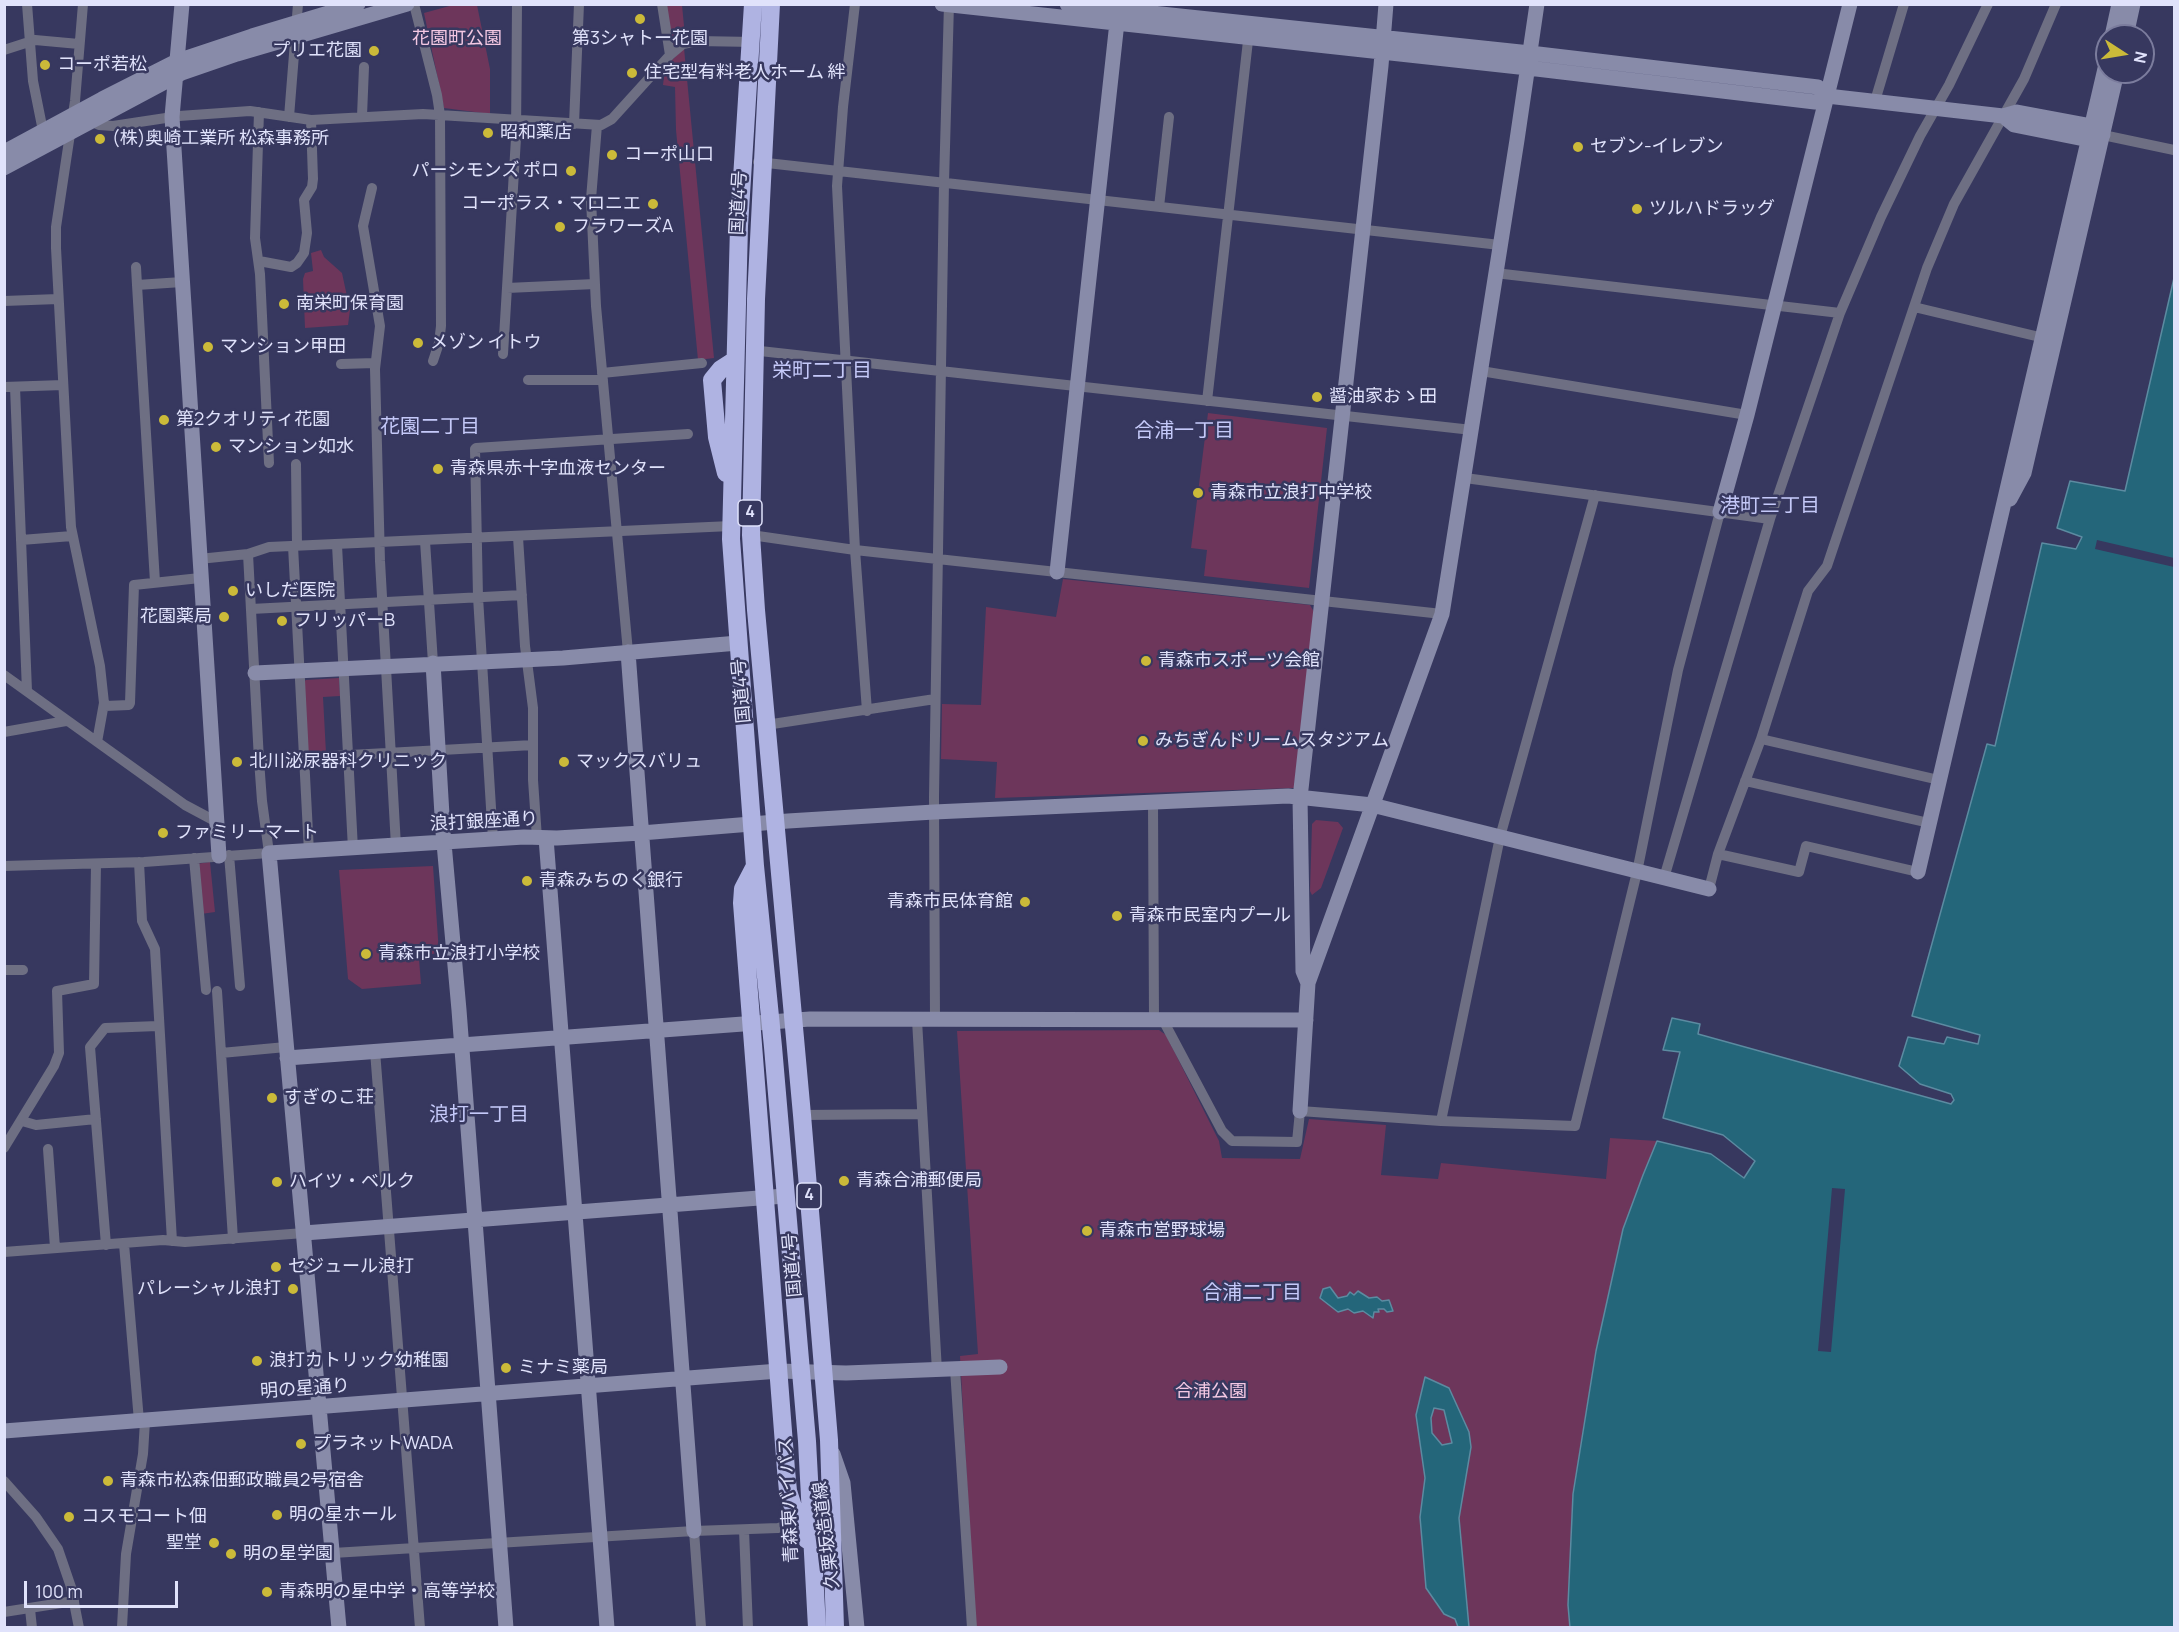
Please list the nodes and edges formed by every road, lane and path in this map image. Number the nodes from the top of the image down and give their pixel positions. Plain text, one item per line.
1 (27, 4) edge
2 (82, 4) edge
3 (182, 4) edge
4 (298, 4) edge
5 (358, 4) edge
6 (407, 4) edge
7 (414, 4) edge
8 (517, 4) edge
9 (579, 4) edge
10 (662, 4) edge
11 (753, 4) edge
12 (771, 4) edge
13 (855, 4) edge
14 (1067, 4) edge
15 (1386, 4) edge
16 (1537, 4) edge
17 (1850, 4) edge
18 (1904, 4) edge
19 (1988, 4) edge
20 (2056, 4) edge
21 (2119, 4) edge
22 (2133, 4) edge
23 (947, 5) edge
24 (1003, 8) edge
25 (1118, 13) edge
26 (2115, 24) edge
27 (2129, 24) edge
28 (296, 30) junction
29 (1249, 32) junction
30 (29, 40) junction
31 (749, 42) junction
32 (768, 43) junction
33 (79, 44) junction
34 (1383, 46) junction
35 (4, 50) edge
36 (670, 55) junction
37 (1529, 61) junction
38 (364, 67) dead end
39 (176, 68) junction
40 (2103, 84) edge
41 (2113, 84) edge
42 (1827, 96) junction
43 (1875, 101) junction
44 (1936, 108) junction
45 (260, 112) junction
46 (73, 115) junction
47 (440, 115) junction
48 (2003, 116) junction
49 (172, 117) junction
50 (289, 117) junction
51 (363, 117) junction
52 (1169, 117) dead end
53 (516, 119) junction
54 (311, 120) junction
55 (90, 121) junction
56 (574, 124) junction
57 (597, 125) junction
58 (43, 131) junction
59 (71, 131) junction
60 (2095, 134) junction
61 (2175, 150) edge
62 (4, 152) edge
63 (743, 160) junction
64 (762, 162) junction
65 (4, 168) edge
66 (837, 171) junction
67 (944, 183) junction
68 (372, 188) dead end
69 (1096, 200) junction
70 (1159, 207) junction
71 (1228, 214) junction
72 (1363, 230) junction
73 (1500, 245) junction
74 (259, 261) junction
75 (136, 267) dead end
76 (1496, 273) junction
77 (182, 282) junction
78 (595, 284) junction
79 (137, 285) junction
80 (507, 288) junction
81 (58, 299) junction
82 (4, 302) edge
83 (1774, 306) junction
84 (1914, 307) junction
85 (1840, 313) junction
86 (2048, 339) junction
87 (754, 351) junction
88 (735, 353) junction
89 (503, 354) dead end
90 (845, 360) junction
91 (433, 361) dead end
92 (375, 363) junction
93 (702, 363) dead end
94 (341, 364) dead end
95 (941, 370) junction
96 (1480, 371) junction
97 (602, 376) junction
98 (528, 380) dead end
99 (63, 385) junction
100 (1077, 386) junction
101 (10, 387) edge
102 (1207, 401) junction
103 (1747, 415) junction
104 (1342, 416) junction
105 (1472, 430) junction
106 (688, 434) dead end
107 (608, 440) junction
108 (269, 463) dead end
109 (296, 464) dead end
110 (1464, 478) junction
111 (1595, 495) junction
112 (1720, 512) junction
113 (1770, 519) junction
114 (731, 526) junction
115 (618, 532) junction
116 (751, 535) junction
117 (72, 537) junction
118 (518, 537) junction
119 (477, 539) junction
120 (21, 540) junction
121 (425, 541) junction
122 (380, 543) junction
123 (337, 545) junction
124 (295, 546) junction
125 (855, 550) junction
126 (248, 554) junction
127 (200, 559) junction
128 (938, 559) junction
129 (1057, 572) junction
130 (200, 578) junction
131 (155, 582) junction
132 (522, 595) junction
133 (478, 597) junction
134 (429, 599) junction
135 (1322, 601) junction
136 (382, 602) junction
137 (339, 604) junction
138 (296, 606) junction
139 (251, 609) junction
140 (1442, 615) junction
141 (738, 643) junction
142 (628, 652) junction
143 (528, 659) junction
144 (482, 661) junction
145 (433, 663) junction
146 (386, 666) junction
147 (343, 668) junction
148 (299, 670) junction
149 (255, 673) junction
150 (4, 675) edge
151 (27, 691) junction
152 (935, 699) junction
153 (105, 706) junction
154 (867, 711) junction
155 (66, 720) junction
156 (766, 725) junction
157 (4, 732) edge
158 (1761, 739) junction
159 (96, 742) junction
160 (533, 745) junction
161 (487, 748) junction
162 (439, 750) junction
163 (391, 753) junction
164 (347, 756) junction
165 (303, 758) junction
166 (259, 760) junction
167 (1939, 780) junction
168 (1744, 781) junction
169 (1300, 798) junction
170 (1153, 804) junction
171 (1372, 805) junction
172 (934, 812) junction
173 (215, 821) junction
174 (775, 822) junction
175 (1929, 823) junction
176 (752, 824) junction
177 (641, 833) junction
178 (1500, 837) junction
179 (541, 838) junction
180 (493, 840) junction
181 (445, 843) junction
182 (396, 846) junction
183 (353, 849) junction
184 (309, 852) junction
185 (269, 853) junction
186 (1718, 854) junction
187 (224, 855) junction
188 (194, 858) junction
189 (139, 862) junction
190 (96, 864) junction
191 (4, 866) edge
192 (754, 866) junction
193 (1637, 872) junction
194 (1918, 872) joint
195 (1664, 878) junction
196 (1709, 889) joint
197 (4, 970) edge
198 (23, 970) dead end
199 (1308, 983) junction
200 (240, 986) dead end
201 (792, 1020) junction
202 (916, 1020) junction
203 (935, 1020) junction
204 (1158, 1020) junction
205 (1306, 1020) junction
206 (770, 1021) junction
207 (751, 1022) junction
208 (158, 1026) junction
209 (656, 1030) junction
210 (561, 1038) junction
211 (462, 1045) junction
212 (375, 1051) junction
213 (221, 1053) junction
214 (287, 1053) junction
215 (1300, 1111) junction
216 (921, 1113) junction
217 (802, 1115) junction
218 (96, 1119) junction
219 (22, 1121) junction
220 (1441, 1121) junction
221 (4, 1148) edge
222 (48, 1149) dead end
223 (785, 1196) junction
224 (764, 1198) junction
225 (670, 1205) junction
226 (575, 1212) junction
227 (475, 1220) junction
228 (388, 1226) junction
229 (303, 1233) junction
230 (233, 1239) junction
231 (172, 1241) junction
232 (124, 1244) junction
233 (106, 1245) junction
234 (55, 1248) junction
235 (4, 1252) edge
236 (1000, 1367) dead end
237 (955, 1369) junction
238 (779, 1371) junction
239 (801, 1371) junction
240 (937, 1371) junction
241 (823, 1372) junction
242 (684, 1379) junction
243 (588, 1387) junction
244 (488, 1394) junction
245 (402, 1401) junction
246 (319, 1407) junction
247 (142, 1421) junction
248 (4, 1431) edge
249 (829, 1440) junction
250 (4, 1481) edge
251 (800, 1522) junction
252 (744, 1530) junction
253 (694, 1531) junction
254 (600, 1536) junction
255 (500, 1542) junction
256 (414, 1547) junction
257 (813, 1552) junction
258 (333, 1553) junction
259 (74, 1601) junction
260 (30, 1609) junction
261 (4, 1612) edge
262 (122, 1626) edge
263 (701, 1627) edge
264 (32, 1628) edge
265 (79, 1628) edge
266 (339, 1628) edge
267 (420, 1628) edge
268 (506, 1628) edge
269 (607, 1628) edge
270 (748, 1628) edge
271 (817, 1628) edge
272 (835, 1628) edge
273 (857, 1628) edge
274 (972, 1628) edge

1 - 30 street
2 - 33 street
3 - 39 street
4 - 28 street
5 - 28 street
6 - 28 street
7 - 47 street
8 - 53 street
9 - 56 street
10 - 36 street
11 - 31 highway, 国道4号 / 4
12 - 32 highway, 国道4号 / 4
13 - 66 street
14 - 25 street
15 - 34 street
16 - 37 street
17 - 42 street
18 - 43 street
19 - 44 street
20 - 48 street
21 - 26 street
22 - 27 street
23 - 24 street
23 - 67 street
24 - 25 street
25 - 29 street
25 - 69 street
28 - 39 street
28 - 50 street
29 - 34 street
29 - 71 street
30 - 33 street
30 - 35 street
30 - 58 street
31 - 32 street
31 - 36 street
31 - 63 highway, 国道4号 / 4
32 - 64 highway, 国道4号 / 4
33 - 46 street
34 - 37 street
34 - 72 street
36 - 57 street
37 - 42 street
37 - 73 street
38 - 51 street
39 - 46 street
39 - 49 street
39 - 55 street
40 - 60 street
41 - 60 street
42 - 43 street
42 - 83 street
43 - 44 street
44 - 48 street
44 - 85 street
45 - 49 street
45 - 50 street
45 - 74 street
46 - 58 street
46 - 59 street
47 - 51 street
47 - 53 street
47 - 91 street
48 - 60 street
48 - 84 street
49 - 55 street
49 - 77 street
50 - 54 street
51 - 54 street
52 - 70 street
53 - 56 street
53 - 80 street
54 - 74 street
55 - 59 street
56 - 57 street
57 - 78 street
58 - 62 street
59 - 65 street
59 - 81 street
60 - 61 street
60 - 86 street
63 - 64 street
63 - 88 highway, 国道4号 / 4
64 - 66 street
64 - 87 highway, 国道4号 / 4
66 - 67 street
66 - 90 street
67 - 69 street
67 - 95 street
68 - 92 street
69 - 70 street
69 - 100 street
70 - 71 street
71 - 72 street
71 - 102 street
72 - 73 street
72 - 104 street
73 - 76 street
74 - 108 street
75 - 79 street
76 - 83 street
76 - 96 street
77 - 79 street
77 - 127 street
78 - 80 street
78 - 97 street
79 - 131 street
80 - 89 street
81 - 82 street
81 - 99 street
83 - 85 street
83 - 103 street
84 - 86 street
84 - 158 street
85 - 113 street
86 - 167 street
87 - 88 street
87 - 90 street
87 - 116 highway, 国道4号 / 4
88 - 114 highway, 国道4号 / 4
90 - 95 street
90 - 125 street
92 - 94 street
92 - 122 street
93 - 97 street
95 - 100 street
95 - 128 street
96 - 103 street
96 - 105 street
97 - 98 street
97 - 107 street
99 - 101 street
99 - 117 street
100 - 102 street
100 - 129 street
101 - 120 street
102 - 104 street
103 - 112 street
104 - 105 street
104 - 135 street
105 - 110 street
106 - 107 street
107 - 115 street
107 - 119 street
109 - 124 street
110 - 111 street
110 - 140 street
111 - 112 street
111 - 178 street
112 - 113 street
112 - 193 street
113 - 195 street
114 - 115 street
114 - 141 highway, 国道4号 / 4
115 - 118 street
115 - 142 street
116 - 125 street
116 - 156 highway, 国道4号 / 4
117 - 120 street
117 - 153 street
118 - 119 street
118 - 132 street
119 - 121 street
119 - 133 street
120 - 151 street
121 - 122 street
121 - 134 street
122 - 123 street
122 - 136 street
123 - 124 street
123 - 137 street
124 - 126 street
124 - 138 street
125 - 128 street
125 - 154 street
126 - 127 street
126 - 139 street
127 - 130 street
128 - 129 street
128 - 152 street
129 - 135 street
130 - 131 street
130 - 173 street
131 - 153 street
132 - 133 street
132 - 143 street
133 - 134 street
133 - 144 street
134 - 136 street
134 - 145 street
135 - 140 street
135 - 169 street
136 - 137 street
136 - 146 street
137 - 138 street
137 - 147 street
138 - 139 street
138 - 148 street
139 - 149 street
140 - 171 street
141 - 142 street
141 - 176 highway, 国道4号 / 4
142 - 143 street
142 - 177 street
143 - 144 street
143 - 160 street
144 - 145 street
144 - 161 street
145 - 146 street
145 - 162 street
146 - 147 street
146 - 163 street
147 - 148 street
147 - 164 street
148 - 149 street
148 - 165 street
149 - 166 street
150 - 151 street
151 - 155 street
152 - 154 street
152 - 172 street
153 - 159 street
154 - 156 street
155 - 157 street
155 - 159 street
156 - 174 highway, 国道4号 / 4
158 - 167 street
158 - 168 street
159 - 173 street
160 - 161 street
160 - 179 street
161 - 162 street
161 - 180 street
162 - 163 street
162 - 181 street
163 - 164 street
163 - 182 street
164 - 165 street
164 - 183 street
165 - 166 street
165 - 184 street
166 - 185 street
167 - 175 street
168 - 175 street
168 - 186 street
169 - 170 street, 浪打銀座通り
169 - 171 street, 浪打銀座通り
169 - 199 street
170 - 172 street, 浪打銀座通り
170 - 204 street
171 - 178 street, 浪打銀座通り
171 - 199 street
172 - 174 street, 浪打銀座通り
172 - 203 street
173 - 187 street
174 - 176 street, 浪打銀座通り
174 - 201 highway, 国道4号 / 4
175 - 194 street
176 - 177 street, 浪打銀座通り
176 - 192 highway, 国道4号 / 4
177 - 179 street, 浪打銀座通り
177 - 209 street
178 - 193 street, 浪打銀座通り
178 - 220 street
179 - 180 street, 浪打銀座通り
179 - 210 street
180 - 181 street, 浪打銀座通り
181 - 182 street, 浪打銀座通り
181 - 211 street
182 - 183 street, 浪打銀座通り
183 - 184 street, 浪打銀座通り
184 - 185 street, 浪打銀座通り
185 - 187 street, 浪打銀座通り
185 - 214 street
186 - 194 street
186 - 196 street
187 - 188 street, 浪打銀座通り
187 - 200 street
188 - 189 street, 浪打銀座通り
188 - 213 street
189 - 190 street, 浪打銀座通り
189 - 208 street
190 - 191 street, 浪打銀座通り
190 - 219 street
192 - 206 highway, 国道4号 / 4
192 - 207 highway
193 - 195 street, 浪打銀座通り
193 - 220 street
195 - 196 street, 浪打銀座通り
197 - 198 street
199 - 205 street
201 - 202 street
201 - 206 street
201 - 217 highway, 国道4号 / 4
202 - 203 street
202 - 216 street
203 - 204 street
204 - 205 street
204 - 215 street
205 - 215 street
206 - 207 street
206 - 223 highway, 国道4号 / 4
207 - 209 street
207 - 224 highway
208 - 218 street
208 - 231 street
209 - 210 street
209 - 225 street
210 - 211 street
210 - 226 street
211 - 212 street
211 - 227 street
212 - 214 street
212 - 228 street
213 - 214 street
213 - 230 street
214 - 229 street
215 - 220 street
216 - 217 street
216 - 240 street
217 - 241 highway, 国道4号 / 4
218 - 219 street
218 - 233 street
219 - 221 street
222 - 234 street
223 - 224 street
223 - 239 highway, 国道4号 / 4
224 - 225 street
224 - 238 highway
225 - 226 street
225 - 242 street
226 - 227 street
226 - 243 street
227 - 228 street
227 - 244 street
228 - 229 street
228 - 245 street
229 - 230 street
229 - 246 street
230 - 231 street
231 - 232 street
232 - 233 street
232 - 247 street
233 - 234 street
234 - 235 street
236 - 237 street, 明の星通り
237 - 240 street, 明の星通り
237 - 274 street
238 - 239 street, 明の星通り
238 - 242 street, 明の星通り
238 - 251 highway
239 - 241 street, 明の星通り
239 - 257 highway, 青森東バイパス / 4
240 - 241 street, 明の星通り
241 - 249 highway, 4
242 - 243 street, 明の星通り
242 - 253 street
243 - 244 street, 明の星通り
243 - 254 street
244 - 245 street, 明の星通り
244 - 255 street
245 - 246 street, 明の星通り
245 - 256 street
246 - 247 street, 明の星通り
246 - 258 street
247 - 248 street, 明の星通り
247 - 262 street
249 - 272 highway, 4
249 - 273 street, 久栗坂造道線
250 - 259 street
251 - 252 street
251 - 257 highway
252 - 253 street
252 - 270 street
253 - 254 street
253 - 263 street
254 - 255 street
254 - 269 street
255 - 256 street
255 - 268 street
256 - 258 street
256 - 267 street
257 - 271 highway, 青森東バイパス / 4
258 - 266 street
259 - 260 street
259 - 265 street
260 - 261 street
260 - 264 street

